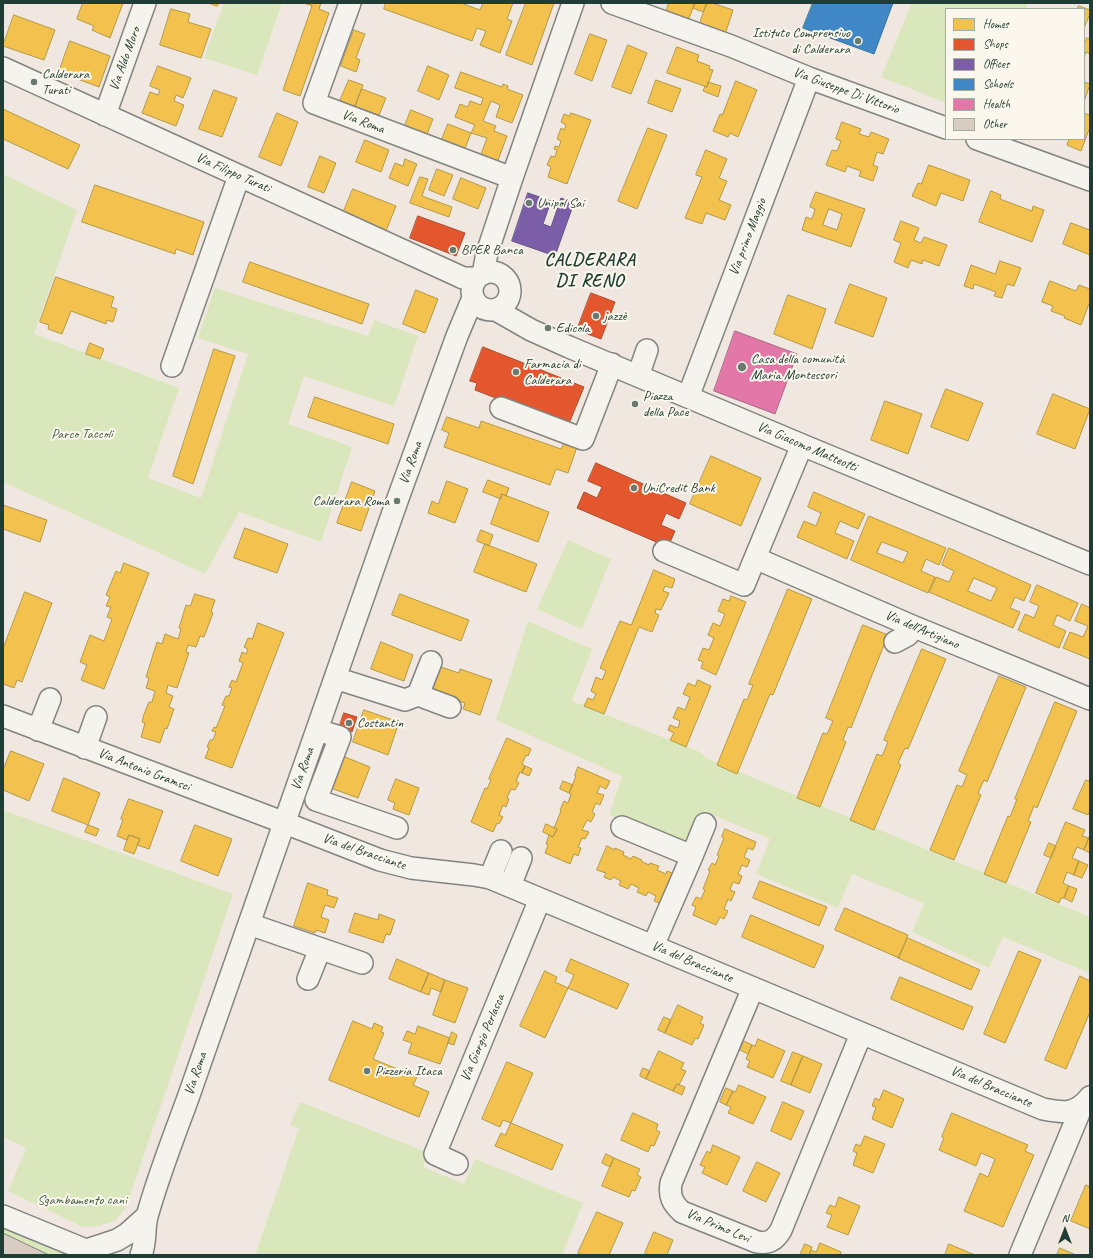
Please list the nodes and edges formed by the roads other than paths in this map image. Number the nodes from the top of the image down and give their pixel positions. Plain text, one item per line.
1 (145, 3) edge
2 (350, 3) edge
3 (573, 3) edge
4 (612, 3) edge
5 (3, 68) edge
6 (809, 78) junction
7 (105, 115) junction
8 (945, 128) edge
9 (980, 140) edge
10 (240, 176) junction
11 (512, 178) junction
12 (1090, 180) edge
13 (481, 289) junction
14 (525, 326) junction
15 (647, 350) dead end
16 (612, 364) junction
17 (172, 366) dead end
18 (638, 376) junction
19 (688, 397) junction
20 (501, 408) dead end
21 (802, 445) junction
22 (664, 551) dead end
23 (755, 558) junction
24 (1090, 564) edge
25 (912, 626) junction
26 (895, 642) dead end
27 (430, 662) dead end
28 (335, 678) junction
29 (418, 695) junction
30 (50, 699) dead end
31 (1090, 700) edge
32 (450, 707) dead end
33 (3, 716) edge
34 (96, 717) dead end
35 (38, 730) junction
36 (317, 730) junction
37 (85, 748) junction
38 (294, 794) junction
39 (316, 800) junction
40 (285, 823) junction
41 (705, 824) dead end
42 (622, 827) dead end
43 (397, 828) dead end
44 (501, 851) dead end
45 (692, 856) junction
46 (521, 858) dead end
47 (490, 878) junction
48 (510, 886) junction
49 (540, 899) junction
50 (249, 924) junction
51 (653, 946) junction
52 (320, 949) junction
53 (362, 963) dead end
54 (308, 979) dead end
55 (753, 988) junction
56 (861, 1034) junction
57 (1086, 1102) edge
58 (457, 1164) dead end
59 (147, 1216) junction
60 (3, 1217) edge
61 (86, 1253) edge
62 (127, 1255) edge
63 (141, 1255) edge
64 (1020, 1255) edge

1 - 7 street, Via Aldo Moro
2 - 11 street, Via Roma
3 - 11 street
4 - 6 street, Via Giuseppe Di Vittorio
5 - 7 street, Via Filippo Turati
6 - 8 street, Via Giuseppe Di Vittorio
6 - 19 street, Via primo Maggio
7 - 10 street, Via Filippo Turati
9 - 12 street
10 - 13 street, Via Filippo Turati
10 - 17 street
11 - 13 street
13 - 14 street, Via Giacomo Matteotti
13 - 14 street
13 - 28 street, Via Roma
14 - 16 street, Via Giacomo Matteotti
15 - 18 street
16 - 18 street, Via Giacomo Matteotti
16 - 20 street
18 - 19 street, Via Giacomo Matteotti
19 - 21 street, Via Giacomo Matteotti
21 - 23 street
21 - 24 street, Via Giacomo Matteotti
22 - 23 street
23 - 25 street, Via dell'Artigiano
25 - 26 street
25 - 31 street, Via dell'Artigiano
27 - 29 street
28 - 29 street
28 - 36 street, Via Roma
29 - 32 street
30 - 35 street
33 - 35 street, Via Antonio Gramsci
34 - 37 street
35 - 37 street, Via Antonio Gramsci
36 - 38 street, Via Roma
36 - 39 street
37 - 40 street, Via Antonio Gramsci
38 - 39 street
38 - 40 street, Via Roma
39 - 43 street
40 - 47 street, Via del Bracciante
40 - 50 street, Via Roma
41 - 45 street
42 - 45 street
44 - 47 street
45 - 51 street
46 - 48 street
47 - 48 street, Via del Bracciante
48 - 49 street, Via del Bracciante
49 - 51 street, Via del Bracciante
49 - 58 street, Via Giorgio Perlasca
50 - 52 street
50 - 59 street, Via Roma
51 - 55 street, Via del Bracciante
52 - 53 street
52 - 54 street
55 - 56 street, Via del Bracciante
55 - 56 street, Via Primo Levi
56 - 57 street, Via del Bracciante
57 - 64 street
59 - 61 street
59 - 62 street, Via Roma
59 - 63 street, Via Roma
60 - 61 street

